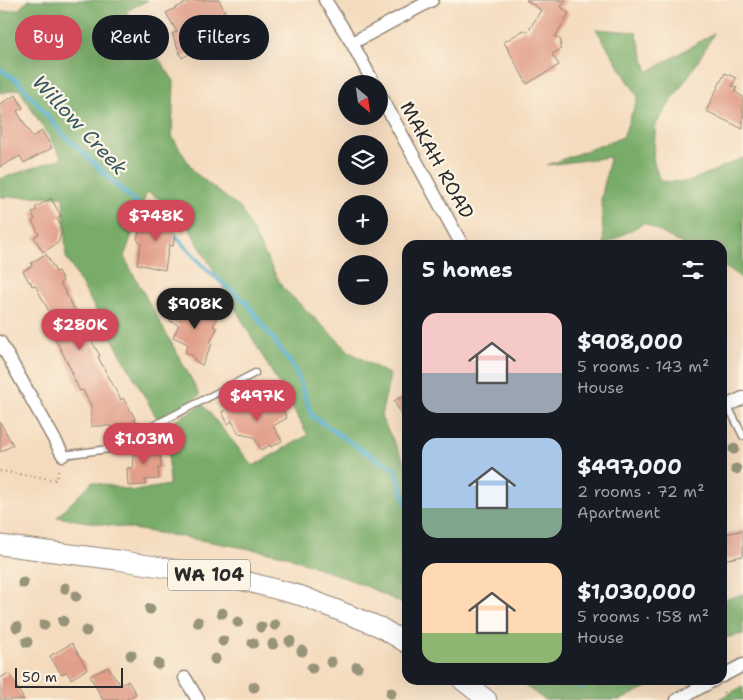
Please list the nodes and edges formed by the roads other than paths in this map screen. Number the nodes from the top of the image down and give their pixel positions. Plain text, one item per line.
1 (325, 0) edge
2 (432, 0) edge
3 (352, 44) junction
4 (369, 75) edge
5 (388, 109) edge
6 (459, 240) edge
7 (0, 342) edge
8 (255, 373) dead end
9 (743, 398) edge
10 (727, 406) edge
11 (727, 410) edge
12 (743, 436) edge
13 (63, 455) joint
14 (0, 545) edge
15 (402, 640) edge
16 (743, 665) edge
17 (727, 673) edge
18 (186, 678) dead end
19 (468, 685) edge
20 (705, 685) edge
21 (198, 700) edge
22 (487, 700) edge
23 (677, 700) edge

1 - 3 street
2 - 3 street
3 - 4 street
5 - 6 street, MAKAH ROAD
7 - 13 street
8 - 13 lane
9 - 10 street
11 - 12 lane
14 - 15 main road, WA 104
16 - 17 street
18 - 21 street
19 - 22 main road
20 - 23 street

